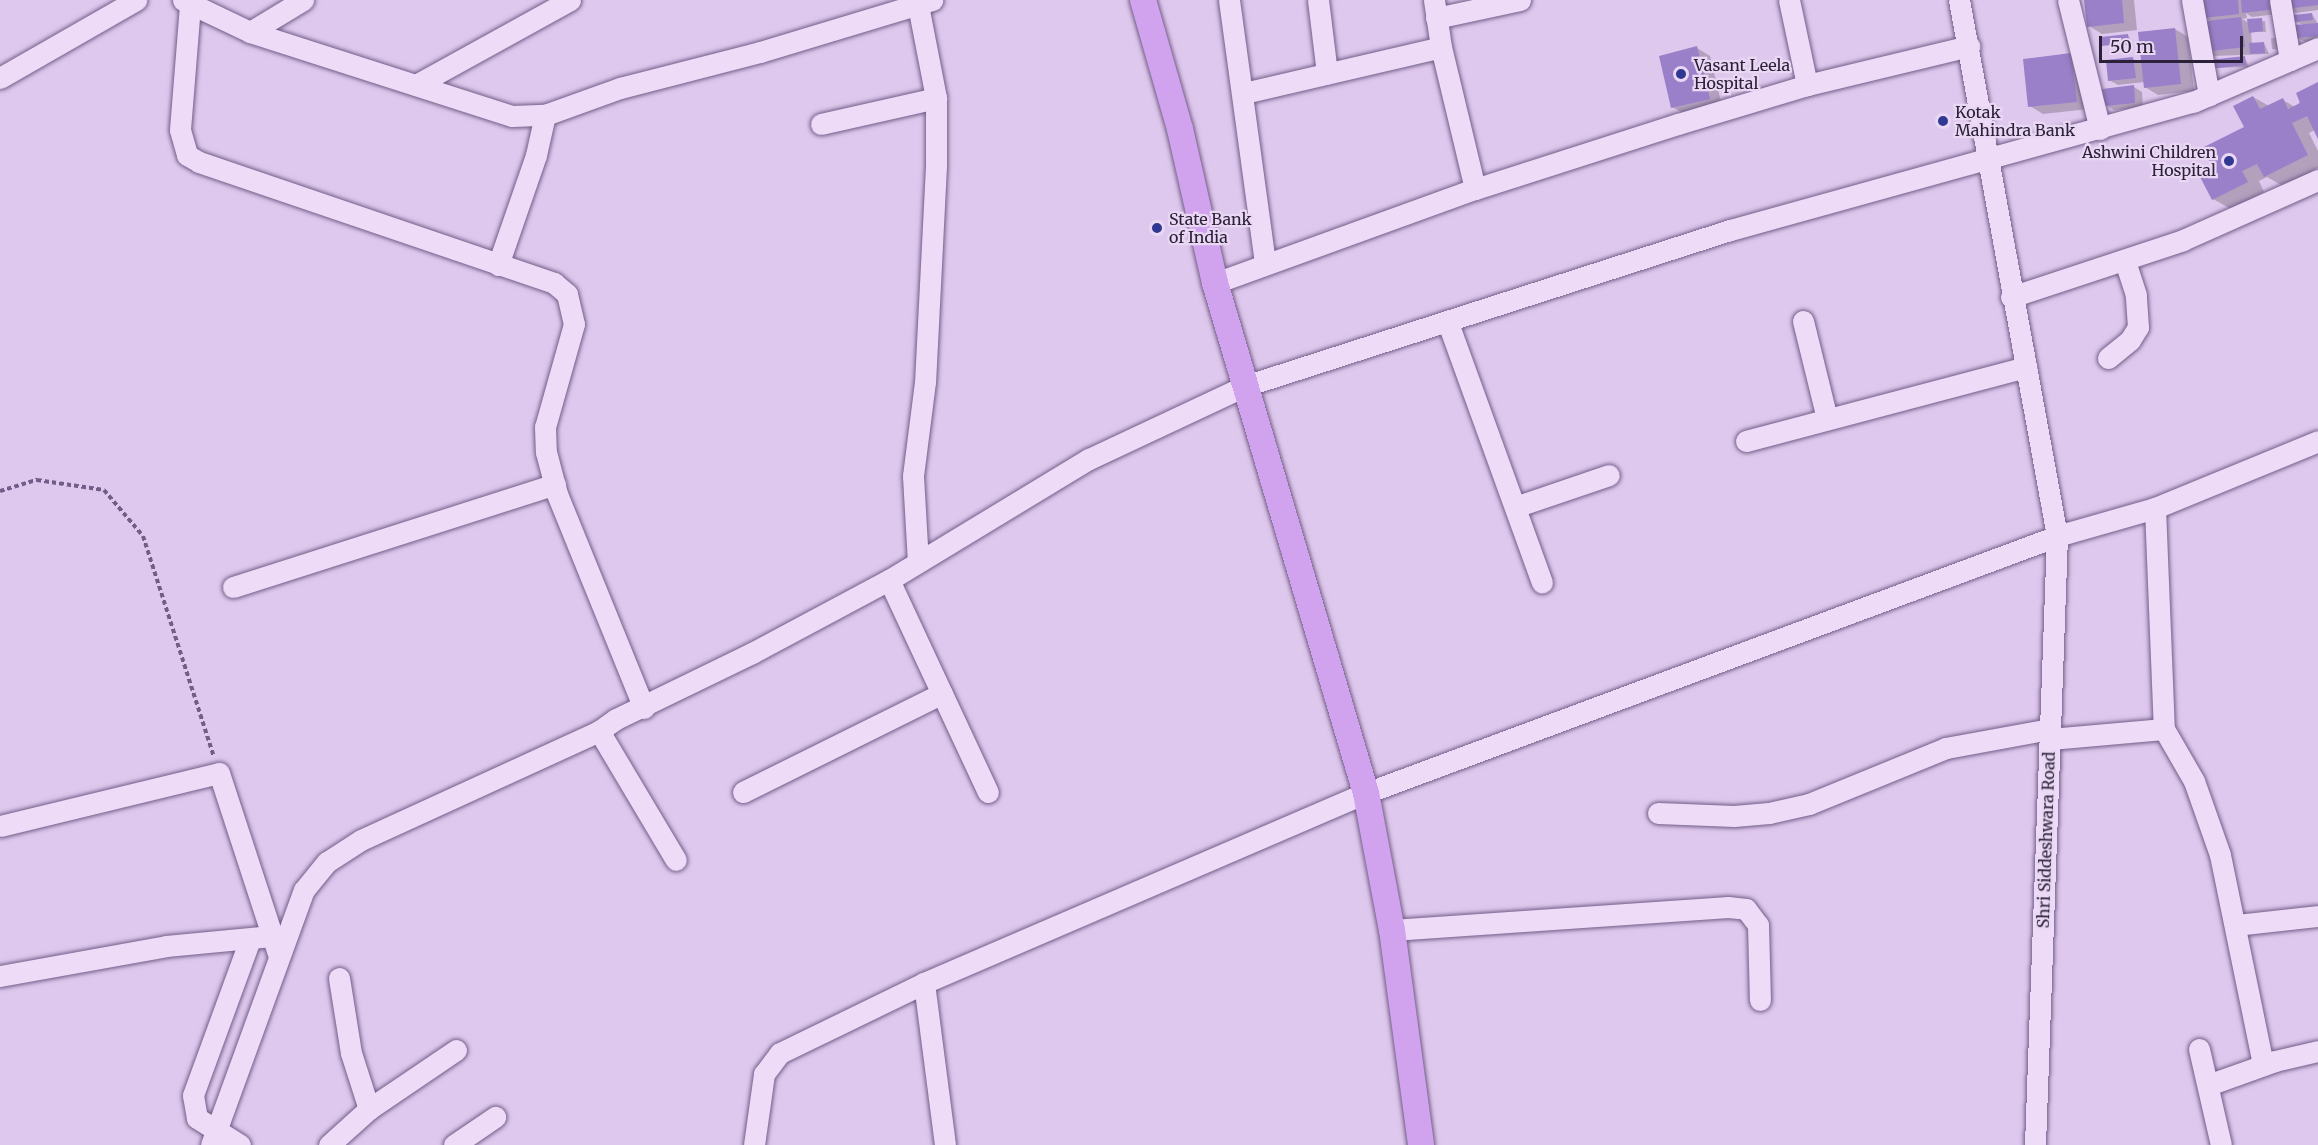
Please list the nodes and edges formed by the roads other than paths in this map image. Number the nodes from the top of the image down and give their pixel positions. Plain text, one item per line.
1 (136, 0) edge
2 (303, 0) edge
3 (570, 0) edge
4 (1143, 0) edge
5 (1229, 0) edge
6 (1318, 0) edge
7 (1520, 0) edge
8 (1789, 0) edge
9 (1959, 0) edge
10 (2068, 0) edge
11 (2192, 0) edge
12 (2280, 0) edge
13 (922, 1) edge
14 (186, 3) edge
15 (1435, 9) edge
16 (250, 32) junction
17 (1969, 46) junction
18 (1441, 47) junction
19 (2318, 48) edge
20 (2290, 60) junction
21 (1327, 73) junction
22 (0, 78) edge
23 (416, 85) junction
24 (1807, 85) junction
25 (1244, 93) junction
26 (2209, 95) junction
27 (936, 98) junction
28 (545, 115) junction
29 (820, 123) dead end
30 (2100, 129) junction
31 (1986, 160) junction
32 (2318, 180) edge
33 (1475, 189) junction
34 (2125, 261) junction
35 (1265, 263) junction
36 (498, 265) junction
37 (1215, 283) junction
38 (2011, 297) junction
39 (1803, 321) dead end
40 (1448, 323) junction
41 (2108, 358) dead end
42 (2026, 367) junction
43 (1245, 386) junction
44 (1827, 419) junction
45 (1746, 441) dead end
46 (2318, 441) edge
47 (1609, 475) dead end
48 (555, 484) junction
49 (1515, 507) junction
50 (2155, 508) junction
51 (2057, 536) junction
52 (918, 562) junction
53 (889, 580) junction
54 (1542, 582) dead end
55 (233, 587) dead end
56 (942, 693) junction
57 (644, 708) junction
58 (2164, 729) junction
59 (599, 731) junction
60 (2050, 734) junction
61 (743, 792) dead end
62 (988, 792) dead end
63 (1366, 793) junction
64 (1658, 813) dead end
65 (0, 826) edge
66 (676, 860) dead end
67 (2318, 916) edge
68 (2236, 925) junction
69 (1392, 930) junction
70 (250, 939) junction
71 (275, 944) junction
72 (0, 976) edge
73 (339, 978) dead end
74 (924, 984) junction
75 (1761, 1000) dead end
76 (2199, 1049) dead end
77 (456, 1050) dead end
78 (2318, 1051) edge
79 (2263, 1064) junction
80 (2208, 1085) junction
81 (369, 1109) junction
82 (495, 1117) dead end
83 (213, 1139) edge
84 (240, 1145) edge
85 (329, 1145) edge
86 (454, 1145) edge
87 (754, 1145) edge
88 (945, 1145) edge
89 (1421, 1145) edge
90 (2035, 1145) edge
91 (2222, 1145) edge

1 - 22 street
2 - 16 street
3 - 23 street
4 - 37 main road
5 - 25 street
6 - 21 street
7 - 15 street
8 - 24 street
9 - 17 street, Shri Siddeshwara Road
10 - 30 street
11 - 26 street
12 - 20 street
13 - 27 street
13 - 28 street
14 - 16 street
14 - 36 street
15 - 18 street
16 - 23 street
17 - 24 street
17 - 31 street, Shri Siddeshwara Road
18 - 21 street
18 - 33 street
19 - 20 street
20 - 26 street
21 - 25 street
23 - 28 street
24 - 33 street
25 - 35 street
26 - 30 street
27 - 29 street
27 - 52 street
28 - 36 street
30 - 31 street
31 - 38 street, Shri Siddeshwara Road
31 - 40 street
32 - 34 street
33 - 35 street
34 - 38 street
34 - 41 street
35 - 37 street
36 - 48 street
37 - 43 main road
38 - 42 street, Shri Siddeshwara Road
39 - 44 street
40 - 43 street
40 - 49 street
42 - 44 street
42 - 51 street, Shri Siddeshwara Road
43 - 52 street
43 - 63 main road
44 - 45 street
46 - 50 street
47 - 49 street
48 - 55 street
48 - 57 street
49 - 54 street
50 - 51 street
50 - 58 street
51 - 60 street, Shri Siddeshwara Road
51 - 63 street
52 - 53 street
53 - 56 street
53 - 57 street
56 - 61 street
56 - 62 street
57 - 59 street
58 - 60 street
58 - 68 street
59 - 66 street
59 - 71 street
60 - 64 street
60 - 90 street, Shri Siddeshwara Road
63 - 69 main road
63 - 74 street
65 - 71 street
67 - 68 street
68 - 79 street
69 - 75 street
69 - 89 main road
70 - 71 street
70 - 72 street
70 - 83 street
71 - 83 street
73 - 81 street
74 - 87 street
74 - 88 street
76 - 80 street
77 - 81 street
78 - 79 street
79 - 80 street
80 - 91 street
81 - 85 street
82 - 86 street
83 - 84 street

